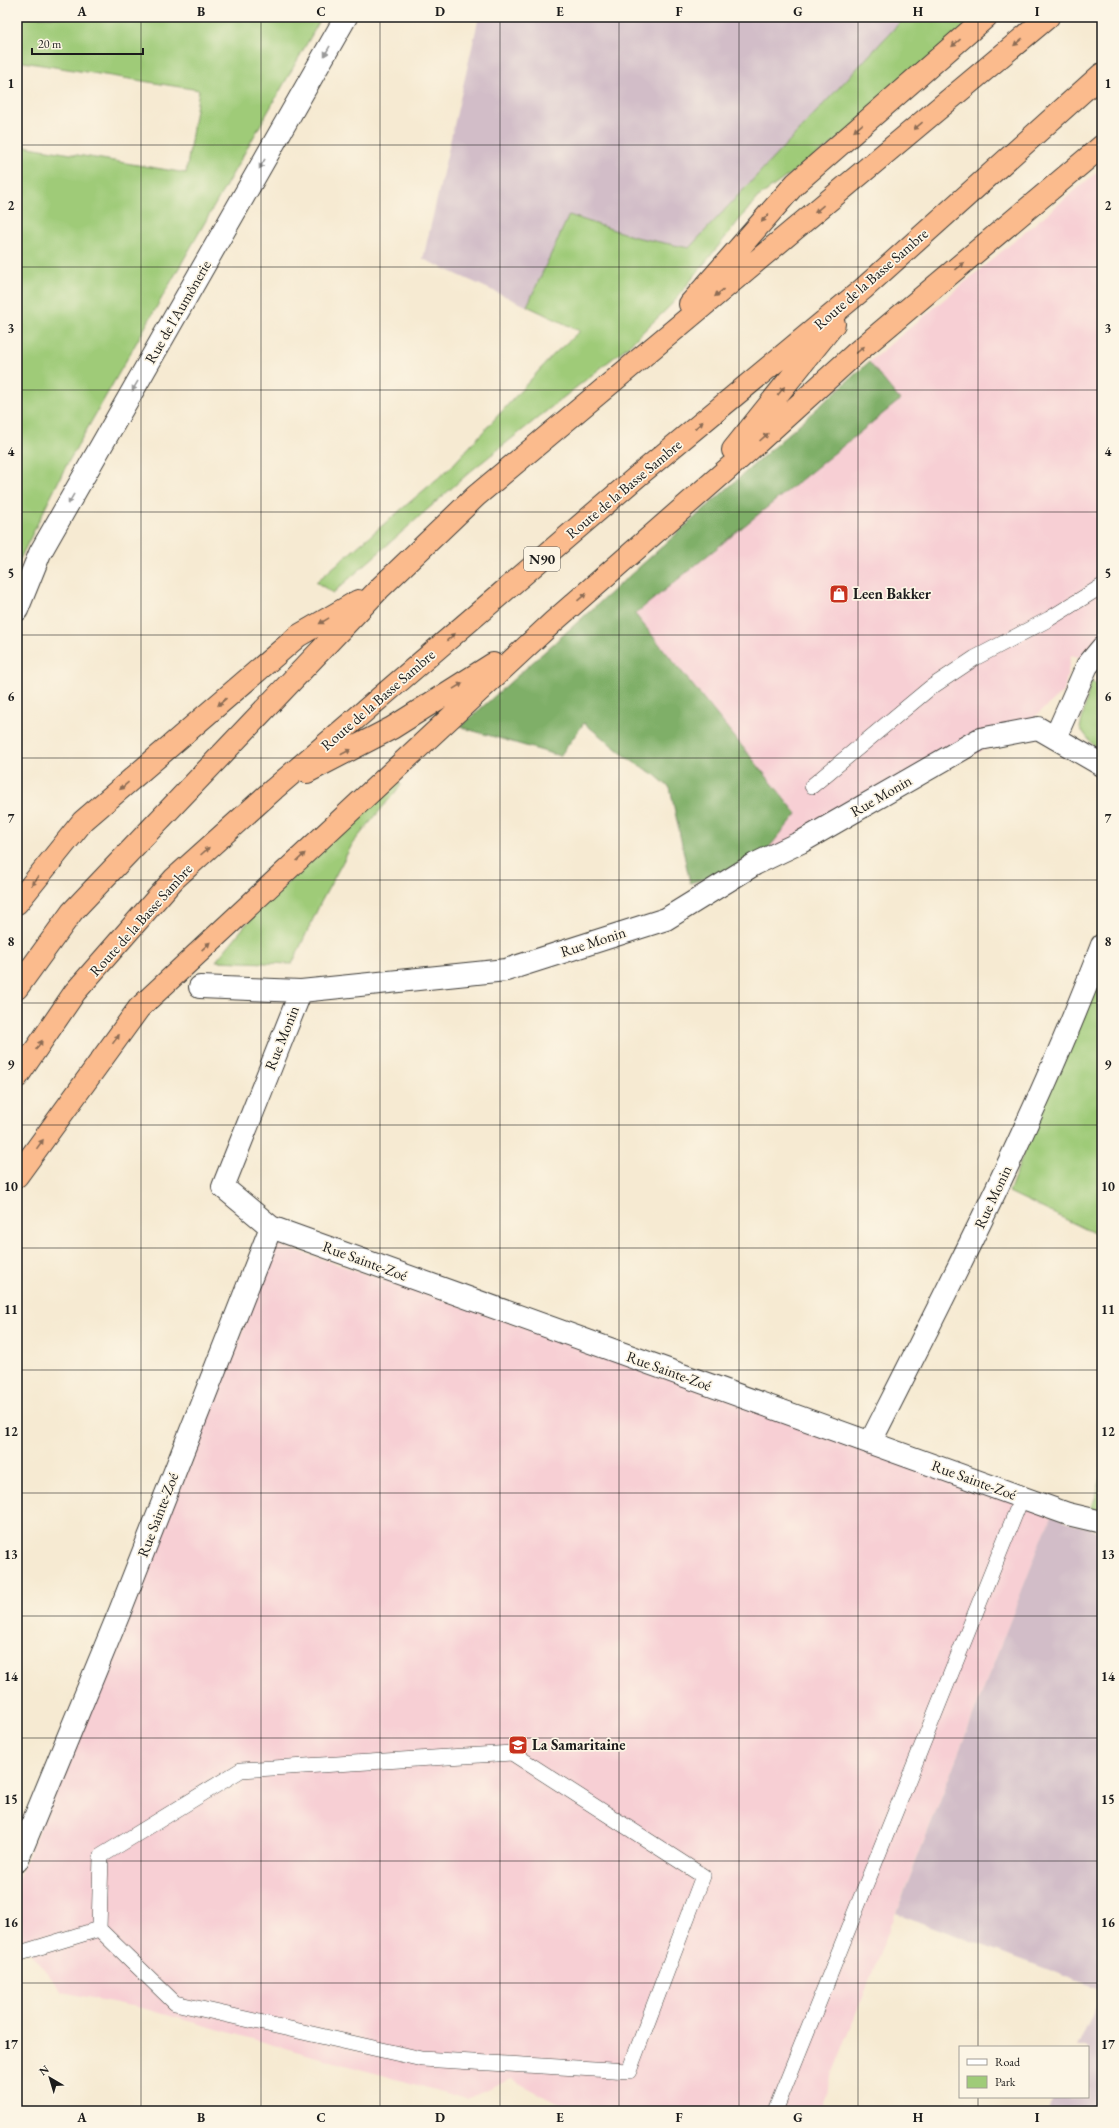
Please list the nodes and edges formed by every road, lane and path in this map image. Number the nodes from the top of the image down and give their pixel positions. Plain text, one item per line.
1 (346, 17) edge
2 (986, 17) edge
3 (1048, 17) edge
4 (1102, 74) edge
5 (1102, 146) edge
6 (863, 289) junction
7 (641, 359) junction
8 (684, 508) junction
9 (1102, 586) edge
10 (381, 587) junction
11 (17, 610) edge
12 (537, 637) junction
13 (1102, 648) edge
14 (1055, 738) junction
15 (1102, 765) edge
16 (812, 786) dead end
17 (274, 789) junction
18 (17, 904) edge
19 (1102, 945) edge
20 (200, 987) dead end
21 (17, 988) edge
22 (300, 991) junction
23 (17, 1077) edge
24 (17, 1176) edge
25 (271, 1228) junction
26 (870, 1443) junction
27 (1022, 1497) junction
28 (1102, 1522) edge
29 (17, 1861) edge
30 (98, 1929) junction
31 (17, 1954) edge
32 (774, 2111) edge

1 -> 11 street, Rue de l'Aumônerie
2 -> 7 highway
3 -> 7 highway
4 - 6 highway, Route de la Basse Sambre / N90
8 -> 5 highway
8 -> 6 highway
17 -> 6 highway, Route de la Basse Sambre / N90
7 - 10 highway
12 -> 8 highway
9 - 16 lane
10 -> 18 highway
10 - 21 highway
17 -> 12 highway
24 -> 12 highway
13 - 14 street
14 - 15 street, Rue Monin
14 - 22 street, Rue Monin
23 -> 17 highway, Route de la Basse Sambre / N90
19 - 26 street, Rue Monin
20 - 22 street
22 - 25 street, Rue Monin
25 - 26 street, Rue Sainte-Zoé
25 - 29 street, Rue Sainte-Zoé
26 - 27 street, Rue Sainte-Zoé
27 - 28 street, Rue Sainte-Zoé
27 - 32 lane
30 - 30 lane
30 - 31 lane

